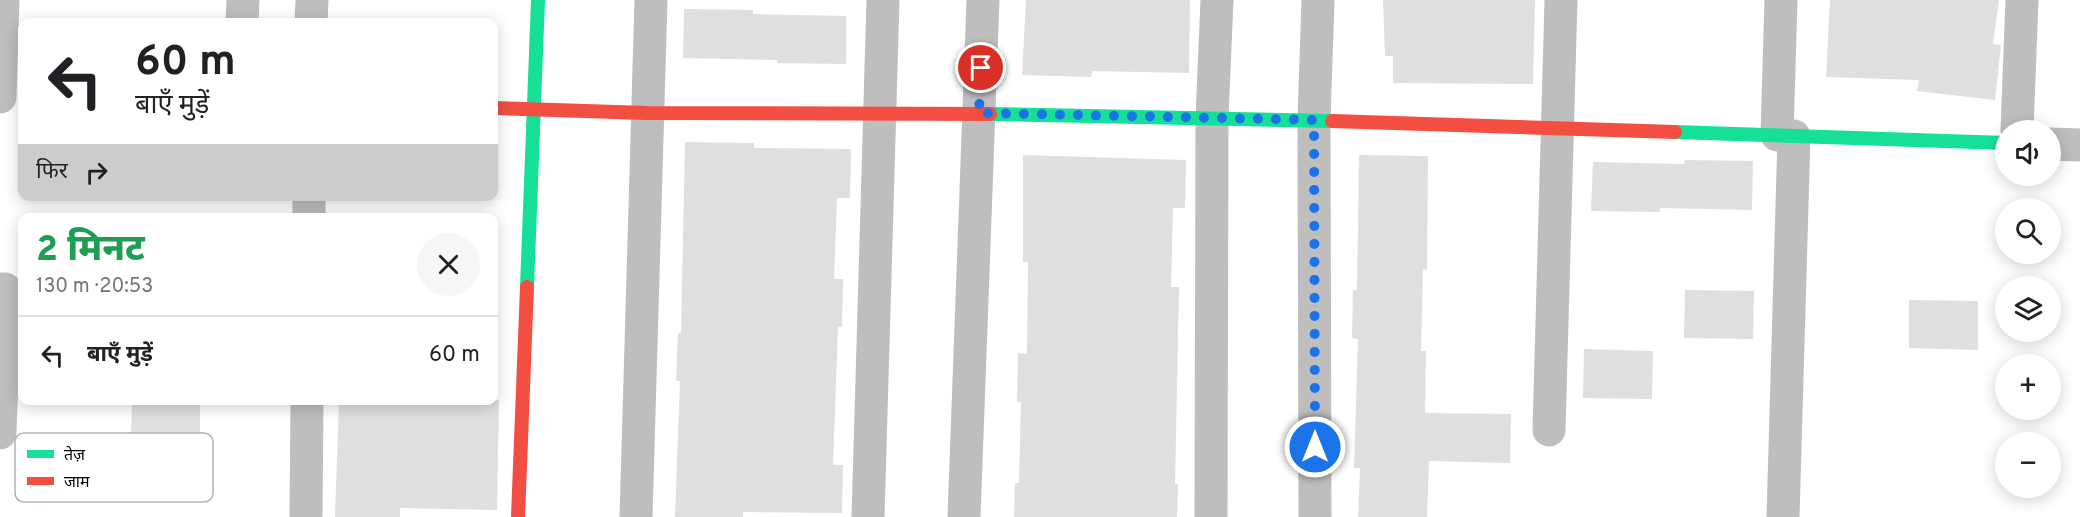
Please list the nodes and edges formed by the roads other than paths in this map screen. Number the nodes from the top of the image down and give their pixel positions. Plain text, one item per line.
1 (3, 0) edge
2 (243, 0) edge
3 (312, 0) edge
4 (538, 0) edge
5 (651, 0) edge
6 (884, 0) edge
7 (983, 0) edge
8 (1217, 0) edge
9 (1318, 0) edge
10 (1561, 0) edge
11 (1781, 0) edge
12 (2022, 0) edge
13 (242, 18) edge
14 (311, 18) edge
15 (0, 96) edge
16 (18, 96) edge
17 (498, 108) edge
18 (534, 110) junction
19 (880, 112) junction
20 (647, 113) junction
21 (979, 113) junction
22 (1212, 117) junction
23 (1314, 120) junction
24 (2017, 120) edge
25 (1558, 128) junction
26 (1785, 136) junction
27 (1995, 143) edge
28 (2061, 144) edge
29 (2080, 145) edge
30 (0, 289) edge
31 (307, 405) edge
32 (1549, 430) dead end
33 (0, 433) edge
34 (306, 517) edge
35 (518, 517) edge
36 (636, 517) edge
37 (868, 517) edge
38 (964, 517) edge
39 (1211, 517) edge
40 (1316, 517) edge
41 (1783, 517) edge

1 - 15 street
2 - 13 street
3 - 14 street
4 - 18 street
5 - 20 street
6 - 19 street
7 - 21 street
8 - 22 street
9 - 23 street
10 - 25 street
11 - 26 street
12 - 24 street
15 - 16 street
17 - 18 street
18 - 20 street
18 - 35 street
19 - 20 street
19 - 21 street
19 - 37 street
20 - 36 street
21 - 22 street
21 - 38 street
22 - 23 street
22 - 39 street
23 - 25 street
23 - 40 street
25 - 26 street
25 - 32 street
26 - 27 street
26 - 41 street
28 - 29 street
30 - 33 street
31 - 34 street

